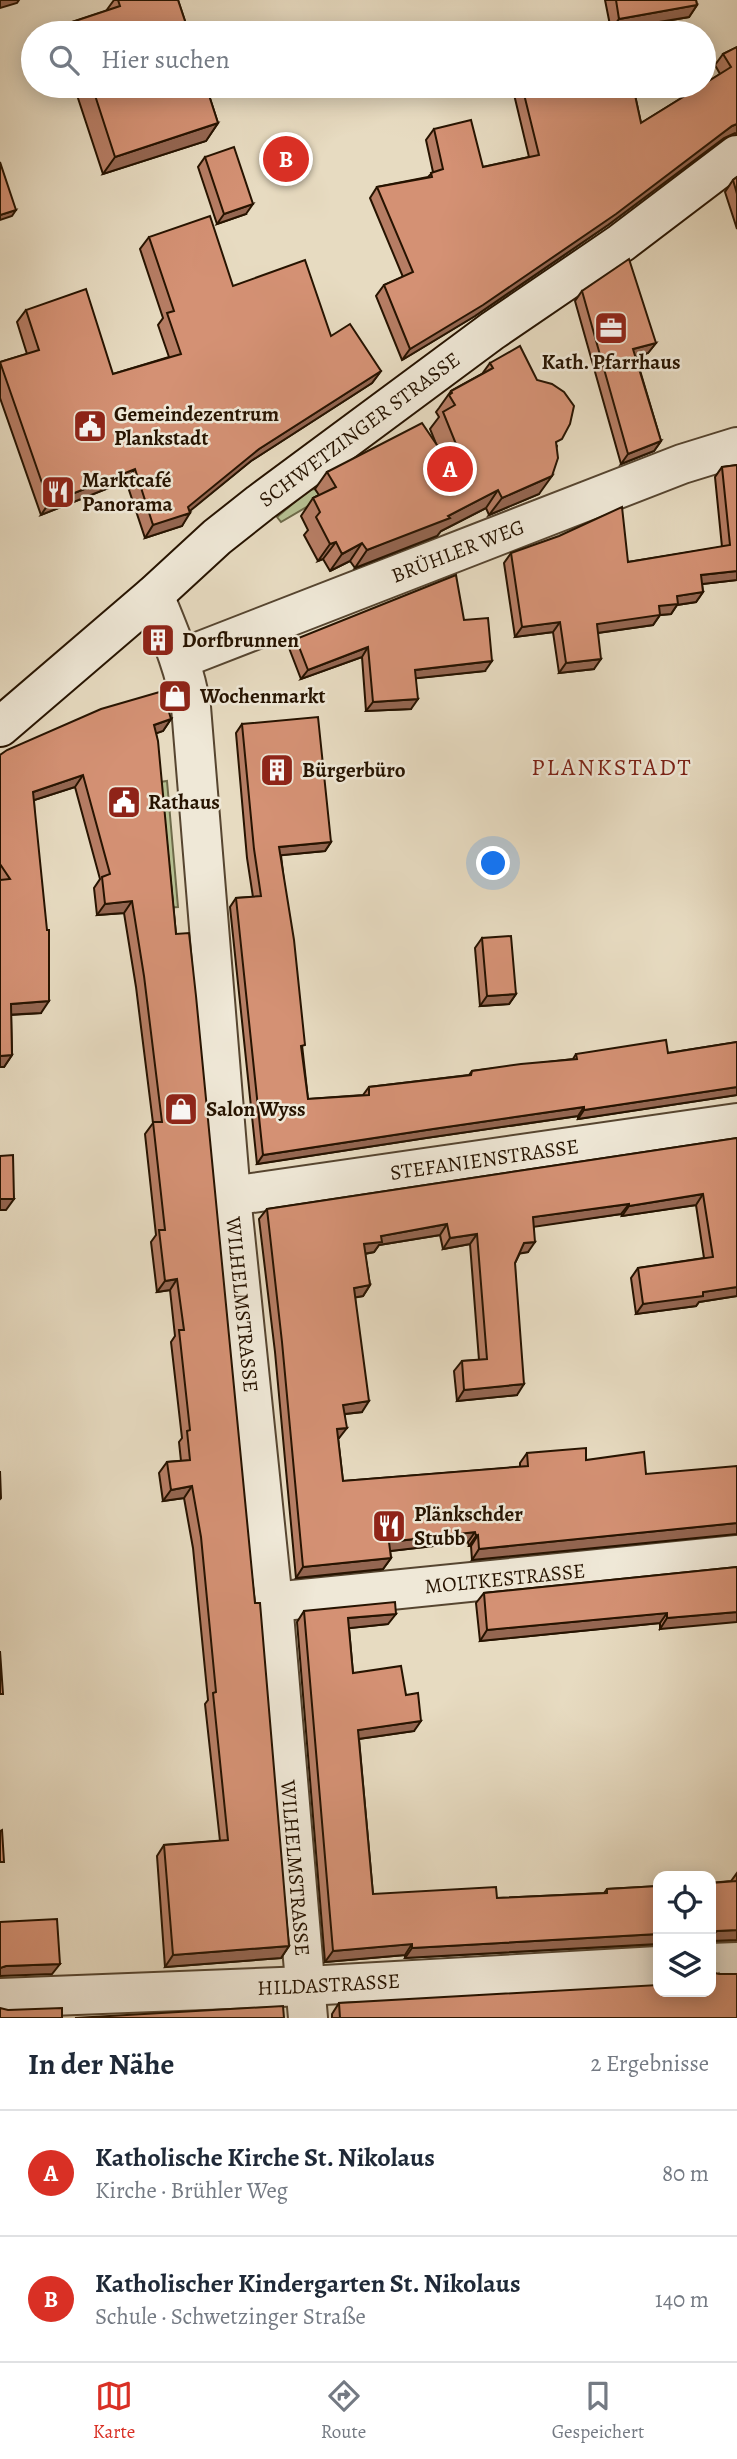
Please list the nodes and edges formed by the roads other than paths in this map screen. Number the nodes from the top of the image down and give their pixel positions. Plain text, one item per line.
1 (737, 155) edge
2 (737, 447) edge
3 (154, 595) junction
4 (180, 659) junction
5 (0, 727) edge
6 (737, 1123) edge
7 (231, 1196) junction
8 (737, 1555) edge
9 (274, 1602) junction
10 (737, 1962) edge
11 (716, 1963) edge
12 (653, 1967) edge
13 (0, 1998) edge
14 (307, 2002) edge

1 - 3 street, SCHWETZINGER STRASSE
2 - 4 street, BRÜHLER WEG
3 - 4 street, WILHELMSTRASSE
3 - 5 street, SCHWETZINGER STRASSE
4 - 7 street, WILHELMSTRASSE
6 - 7 street, STEFANIENSTRASSE
7 - 9 street, WILHELMSTRASSE
8 - 9 street, MOLTKESTRASSE
9 - 14 street, WILHELMSTRASSE
10 - 11 street
12 - 14 street, HILDASTRASSE
13 - 14 street, HILDASTRASSE

